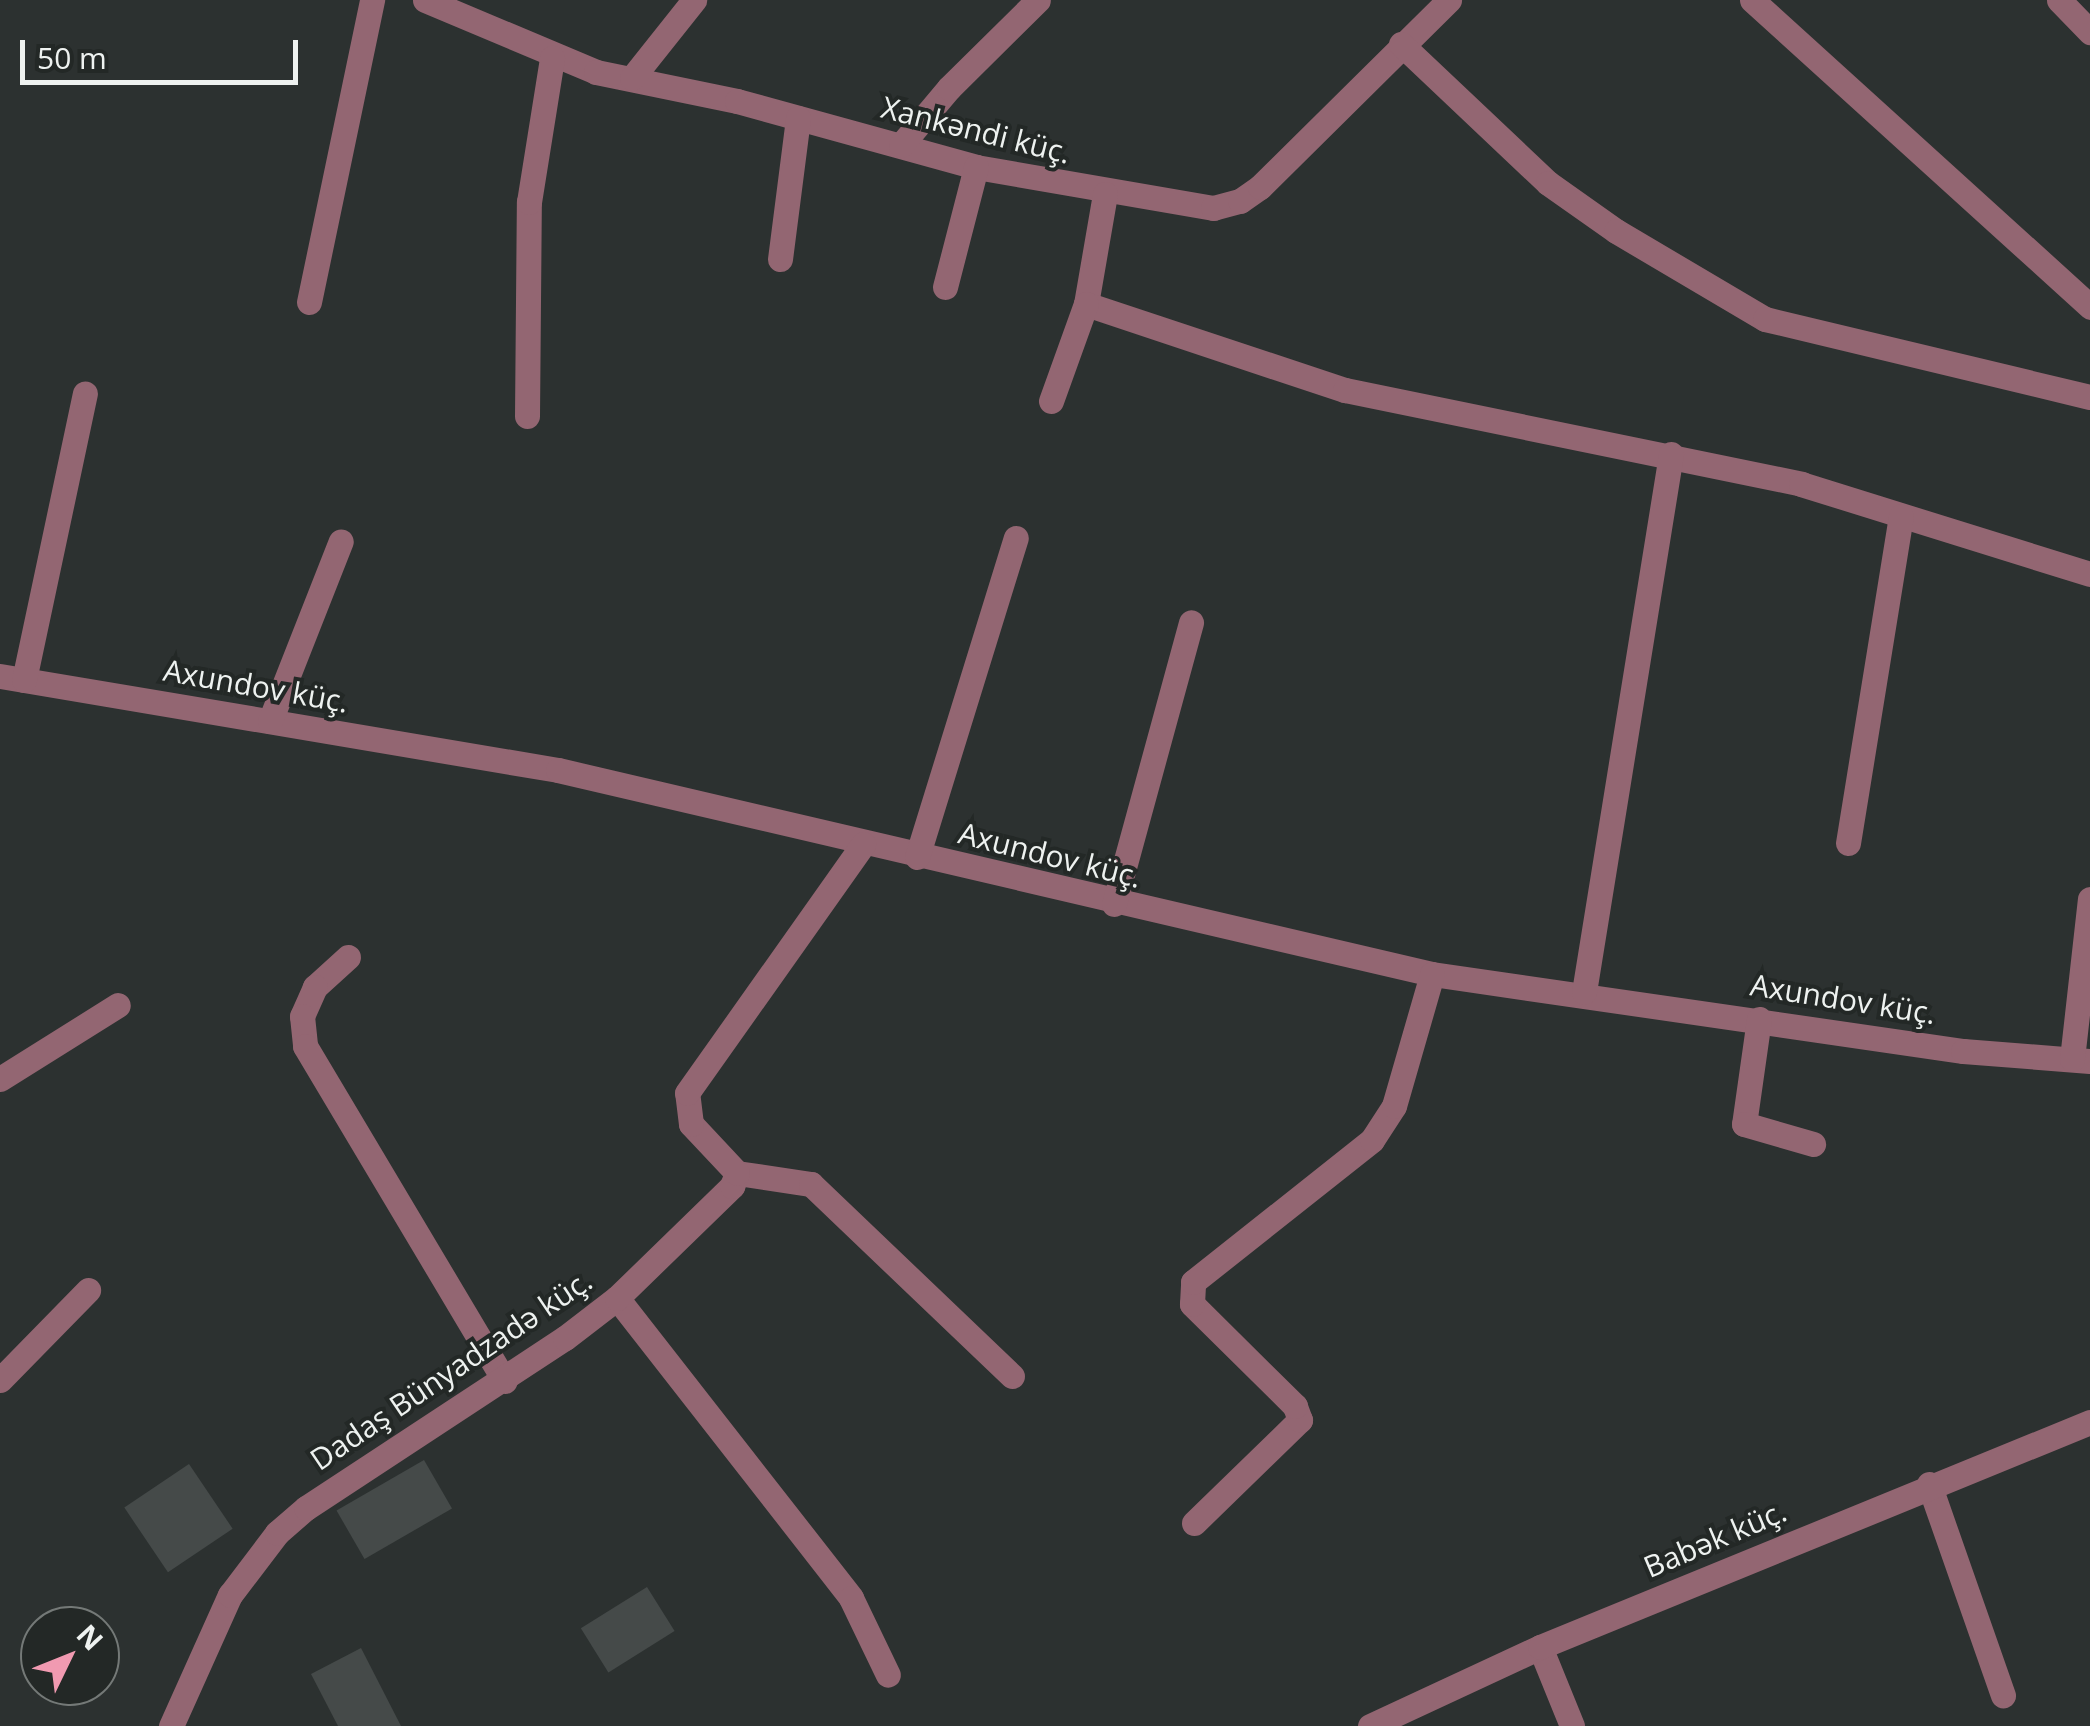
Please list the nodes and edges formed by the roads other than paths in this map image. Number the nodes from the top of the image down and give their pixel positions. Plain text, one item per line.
1 (372, 0) edge
2 (426, 0) edge
3 (694, 0) edge
4 (1038, 0) edge
5 (1450, 0) edge
6 (1752, 0) edge
7 (1401, 44) junction
8 (552, 58) junction
9 (632, 78) junction
10 (798, 118) junction
11 (901, 146) junction
12 (976, 167) junction
13 (1105, 194) junction
14 (780, 258) dead end
15 (945, 287) dead end
16 (309, 302) dead end
17 (1086, 304) junction
18 (2090, 307) edge
19 (85, 393) dead end
20 (2090, 396) edge
21 (1051, 401) dead end
22 (528, 416) dead end
23 (1670, 454) junction
24 (1901, 516) junction
25 (1016, 538) dead end
26 (341, 542) dead end
27 (2090, 574) edge
28 (1191, 622) dead end
29 (12, 678) edge
30 (270, 721) junction
31 (1848, 842) dead end
32 (864, 844) junction
33 (917, 856) junction
34 (2090, 899) edge
35 (1114, 904) junction
36 (348, 957) dead end
37 (1432, 974) junction
38 (1584, 992) junction
39 (118, 1005) dead end
40 (1759, 1019) junction
41 (2081, 1060) edge
42 (0, 1079) edge
43 (1814, 1144) dead end
44 (737, 1173) junction
45 (88, 1290) dead end
46 (617, 1298) junction
47 (1012, 1376) dead end
48 (0, 1380) edge
49 (505, 1381) junction
50 (2090, 1422) edge
51 (1929, 1484) junction
52 (1194, 1523) dead end
53 (1540, 1647) junction
54 (888, 1675) dead end
55 (2003, 1695) dead end
56 (171, 1726) edge
57 (1370, 1726) edge
58 (1572, 1726) edge

1 - 16 street
2 - 8 street, Xankəndi küç.
3 - 9 street
4 - 11 street
5 - 7 street, Xankəndi küç.
6 - 18 street
7 - 13 street, Xankəndi küç.
7 - 20 street
8 - 9 street, Xankəndi küç.
8 - 22 street
9 - 10 street, Xankəndi küç.
10 - 11 street, Xankəndi küç.
10 - 14 street
11 - 12 street, Xankəndi küç.
12 - 13 street, Xankəndi küç.
12 - 15 street
13 - 17 street
17 - 21 street
17 - 23 street
19 - 29 street
23 - 24 street
23 - 38 street
24 - 27 street
24 - 31 street
25 - 33 street
26 - 30 street
28 - 35 street
29 - 30 street, Axundov küç.
30 - 32 street, Axundov küç.
32 - 33 street, Axundov küç.
32 - 44 street
33 - 35 street, Axundov küç.
34 - 41 street
35 - 37 street, Axundov küç.
36 - 49 street
37 - 38 street, Axundov küç.
37 - 52 street
38 - 40 street, Axundov küç.
39 - 42 street
40 - 41 street, Axundov küç.
40 - 43 street
44 - 46 street, Dadaş Bünyadzadə küç.
44 - 47 street
45 - 48 street
46 - 49 street, Dadaş Bünyadzadə küç.
46 - 54 street
49 - 56 street, Dadaş Bünyadzadə küç.
50 - 51 street, Babək küç.
51 - 53 street, Babək küç.
51 - 55 street
53 - 57 street, Babək küç.
53 - 58 street

